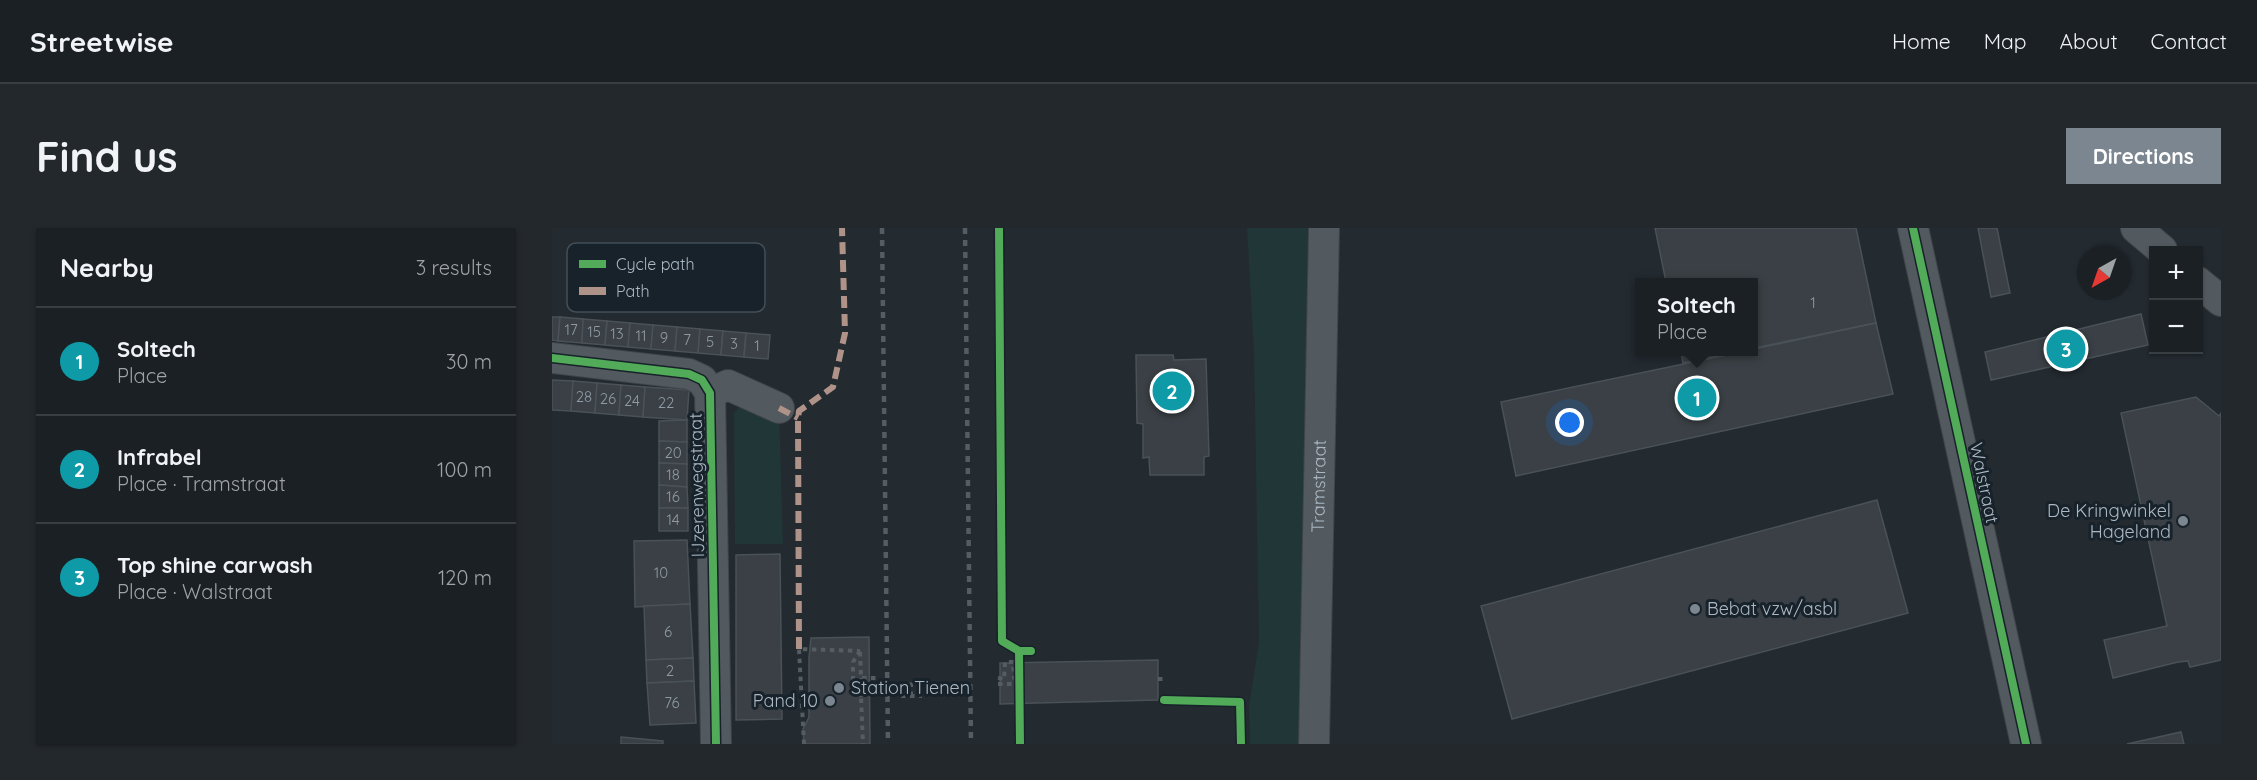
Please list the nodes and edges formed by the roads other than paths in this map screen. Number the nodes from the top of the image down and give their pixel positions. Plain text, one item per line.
1 (1324, 228) edge
2 (1913, 228) edge
3 (2136, 228) edge
4 (2157, 246) edge
5 (2203, 285) edge
6 (2221, 301) edge
7 (552, 358) edge
8 (710, 393) junction
9 (779, 408) dead end
10 (716, 744) edge
11 (1314, 744) edge
12 (2026, 744) edge

1 - 11 street, Tramstraat
2 - 12 street, Walstraat
3 - 4 street
5 - 6 street
7 - 8 street, IJzerenwegstraat
8 - 9 street
8 - 10 street, IJzerenwegstraat

